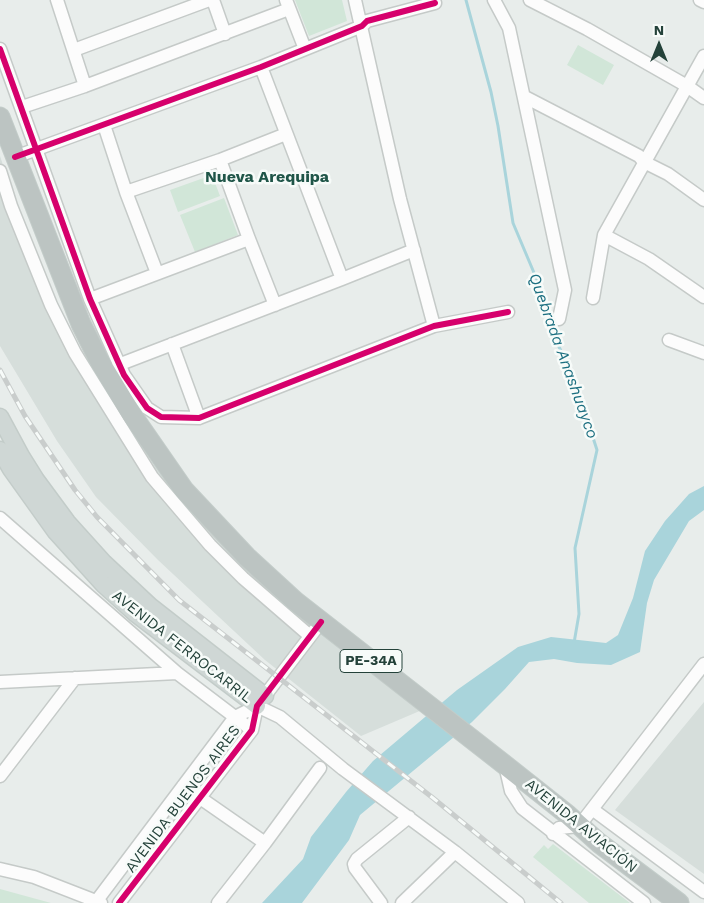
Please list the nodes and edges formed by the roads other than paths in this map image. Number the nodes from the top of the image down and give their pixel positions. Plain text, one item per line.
1 (56, 0) edge
2 (209, 0) edge
3 (213, 0) edge
4 (355, 0) edge
5 (494, 0) edge
6 (700, 0) edge
7 (532, 1) edge
8 (704, 2) edge
9 (435, 3) dead end
10 (287, 4) edge
11 (362, 26) junction
12 (225, 34) junction
13 (0, 49) edge
14 (305, 49) junction
15 (74, 50) junction
16 (704, 56) edge
17 (261, 68) junction
18 (85, 86) junction
19 (687, 86) junction
20 (525, 97) junction
21 (704, 98) edge
22 (22, 107) junction
23 (0, 117) edge
24 (104, 125) junction
25 (286, 134) junction
26 (36, 150) junction
27 (15, 157) junction
28 (220, 160) junction
29 (644, 162) junction
30 (0, 172) edge
31 (126, 192) junction
32 (704, 200) edge
33 (604, 234) junction
34 (248, 239) junction
35 (414, 250) junction
36 (157, 273) junction
37 (342, 279) junction
38 (593, 298) dead end
39 (704, 298) edge
40 (90, 299) junction
41 (275, 305) junction
42 (508, 312) dead end
43 (559, 319) dead end
44 (434, 326) junction
45 (670, 340) dead end
46 (172, 344) junction
47 (704, 353) edge
48 (118, 365) junction
49 (0, 417) edge
50 (199, 418) junction
51 (0, 450) edge
52 (0, 518) edge
53 (315, 629) junction
54 (704, 664) edge
55 (177, 674) junction
56 (75, 678) junction
57 (0, 682) edge
58 (261, 701) junction
59 (235, 717) junction
60 (252, 730) junction
61 (505, 765) junction
62 (320, 768) dead end
63 (0, 776) edge
64 (183, 786) junction
65 (200, 797) junction
66 (592, 809) junction
67 (408, 817) junction
68 (579, 826) junction
69 (553, 834) junction
70 (265, 843) junction
71 (456, 852) junction
72 (0, 868) edge
73 (704, 892) edge
74 (98, 902) edge
75 (119, 903) edge
76 (218, 903) edge
77 (381, 903) edge
78 (402, 903) edge
79 (518, 903) edge
80 (644, 903) edge
81 (678, 903) edge

1 - 15 street
2 - 15 street
3 - 12 street
4 - 11 street
5 - 20 street
6 - 8 street
7 - 19 street
9 - 11 street
10 - 12 street
10 - 14 street
11 - 14 street
11 - 35 street
12 - 18 street
13 - 22 street
14 - 17 street
15 - 18 street
16 - 19 street
17 - 24 street
17 - 25 street
18 - 22 street
19 - 21 street
19 - 29 street
20 - 29 street
20 - 43 street
22 - 26 street
23 - 27 highway, PE-34A
24 - 26 street
24 - 31 street
25 - 28 street
25 - 37 street
26 - 27 street
26 - 40 street
27 - 53 highway, PE-34A
28 - 31 street
28 - 34 street
29 - 32 street
29 - 33 street
30 - 53 street
31 - 36 street
33 - 38 street
33 - 39 street
34 - 36 street
34 - 41 street
35 - 37 street
35 - 44 street
36 - 40 street
37 - 41 street
40 - 48 street
41 - 46 street
42 - 44 street
44 - 50 street
45 - 47 street
46 - 48 street
46 - 50 street
48 - 50 street
49 - 58 main road, AVENIDA FERROCARRIL
51 - 58 main road, AVENIDA FERROCARRIL
52 - 55 street
53 - 58 street
53 - 61 highway, AVENIDA AVIACIÓN / PE-34A
54 - 66 street
55 - 56 street
55 - 59 street
56 - 57 street
56 - 63 street
58 - 59 street, AVENIDA BUENOS AIRES
58 - 60 street, AVENIDA BUENOS AIRES
58 - 67 street, AVENIDA FERROCARRIL
59 - 60 street
59 - 64 street, AVENIDA BUENOS AIRES
60 - 65 street, AVENIDA BUENOS AIRES
61 - 68 highway, AVENIDA AVIACIÓN / PE-34A
61 - 69 street
62 - 70 street
64 - 65 street
64 - 74 street, AVENIDA BUENOS AIRES
65 - 70 street
65 - 75 street, AVENIDA BUENOS AIRES
66 - 68 street
66 - 73 street
67 - 71 street, AVENIDA FERROCARRIL
67 - 77 street
68 - 69 street
68 - 81 highway, AVENIDA AVIACIÓN / PE-34A
69 - 80 street
70 - 76 street
71 - 78 street
71 - 79 street, AVENIDA FERROCARRIL
72 - 74 street

